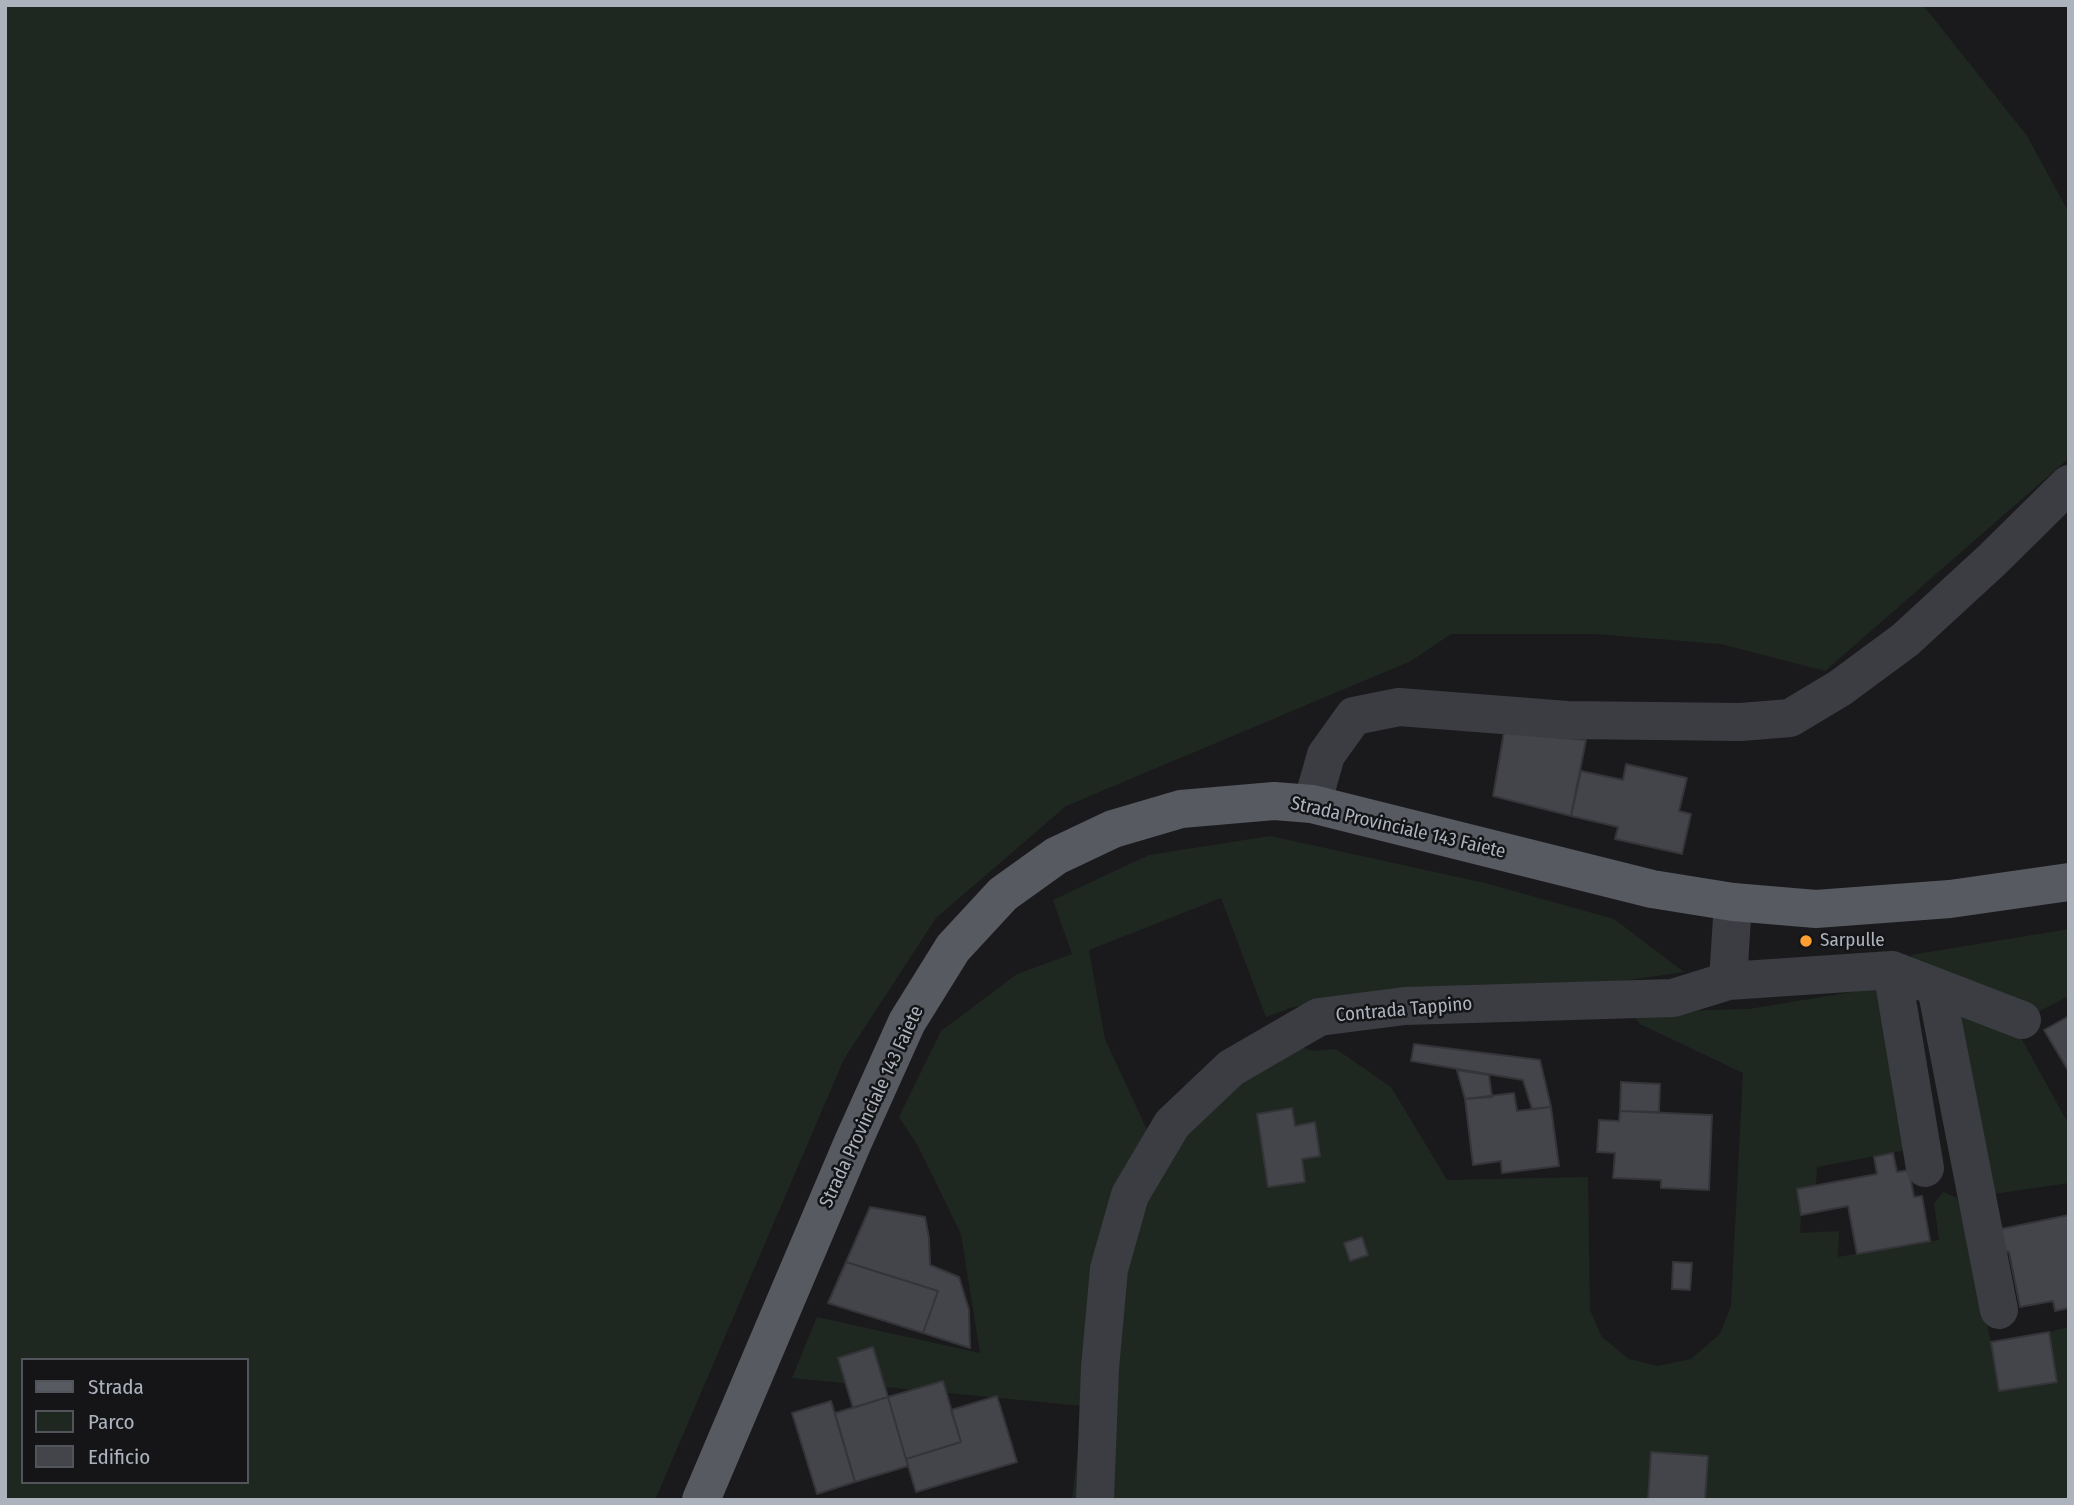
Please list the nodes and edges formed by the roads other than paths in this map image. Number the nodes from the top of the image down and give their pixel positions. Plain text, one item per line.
1 (2069, 484) edge
2 (1312, 804) junction
3 (2069, 882) edge
4 (1733, 902) junction
5 (1892, 970) junction
6 (1728, 981) junction
7 (1936, 987) junction
8 (2022, 1020) dead end
9 (1925, 1168) dead end
10 (1999, 1310) dead end
11 (701, 1500) edge
12 (1094, 1500) edge

1 - 2 street
2 - 4 main road, Strada Provinciale 143 Faiete
2 - 11 main road, Strada Provinciale 143 Faiete
3 - 4 main road, Strada Provinciale 143 Faiete
4 - 6 street
5 - 6 street, Contrada Tappino
5 - 7 street
5 - 9 street
6 - 12 street, Contrada Tappino
7 - 8 street
7 - 10 street

